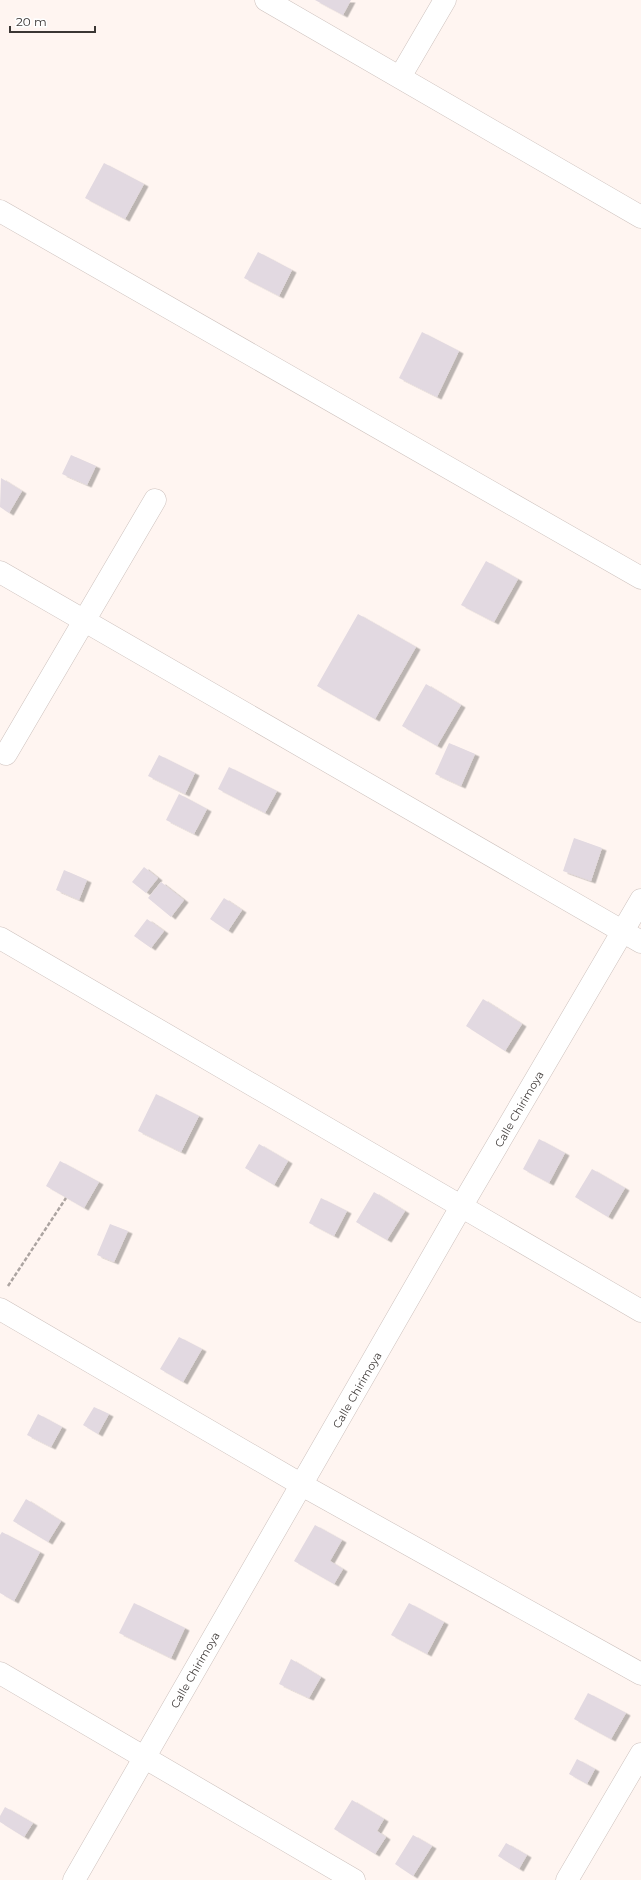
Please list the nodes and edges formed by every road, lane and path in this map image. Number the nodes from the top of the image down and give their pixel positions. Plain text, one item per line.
1 (266, 0) edge
2 (445, 0) edge
3 (400, 77) junction
4 (0, 211) edge
5 (641, 217) edge
6 (155, 500) dead end
7 (0, 572) edge
8 (641, 578) edge
9 (84, 620) junction
10 (6, 754) dead end
11 (641, 900) edge
12 (632, 937) edge
13 (0, 938) edge
14 (66, 1198) dead end
15 (461, 1207) junction
16 (2, 1300) edge
17 (641, 1310) edge
18 (302, 1485) junction
19 (0, 1673) edge
20 (641, 1674) edge
21 (641, 1754) edge
22 (145, 1758) junction
23 (74, 1880) edge
24 (354, 1880) edge
25 (566, 1880) edge

1 - 3 street
2 - 3 street
3 - 5 street
4 - 8 street
6 - 9 street
7 - 9 street
9 - 10 street
9 - 12 street
11 - 12 street, Calle Chirimoya
12 - 15 street, Calle Chirimoya
13 - 15 street
14 - 16 path
15 - 17 street
15 - 18 street, Calle Chirimoya
16 - 18 street
18 - 20 street
18 - 22 street, Calle Chirimoya
19 - 22 street
21 - 25 street
22 - 23 street, Calle Chirimoya
22 - 24 street

